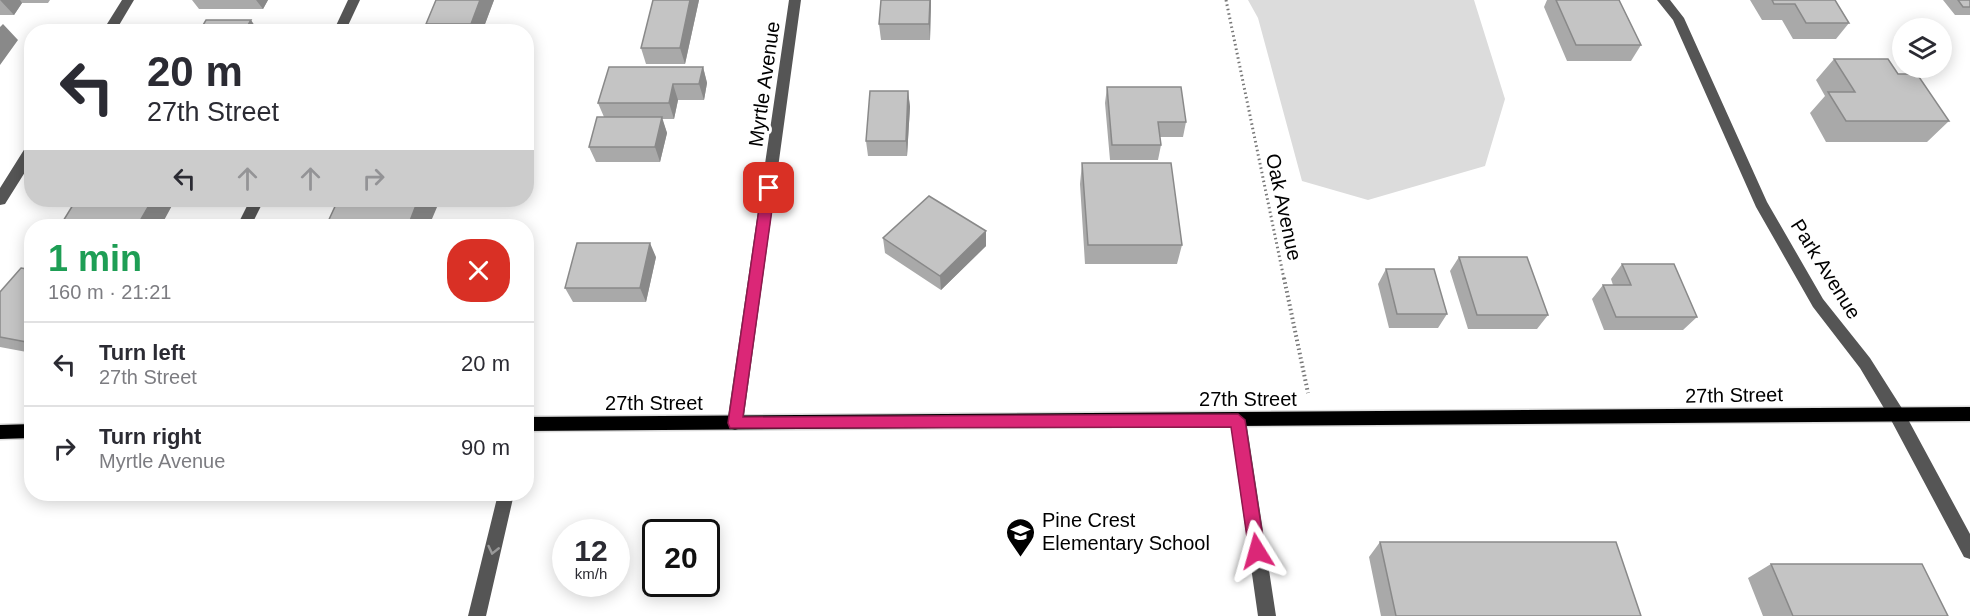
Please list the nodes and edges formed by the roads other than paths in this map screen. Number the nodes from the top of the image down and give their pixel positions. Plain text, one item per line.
1 (128, 0) edge
2 (354, 0) edge
3 (795, 0) edge
4 (1663, 0) edge
5 (113, 24) edge
6 (343, 24) edge
7 (24, 161) edge
8 (0, 200) edge
9 (1970, 414) edge
10 (1897, 415) junction
11 (1238, 420) junction
12 (735, 423) junction
13 (534, 424) edge
14 (24, 431) edge
15 (0, 432) edge
16 (504, 501) edge
17 (1970, 551) edge
18 (477, 616) edge
19 (1267, 616) edge

1 - 5 street
2 - 6 street
3 - 12 street, Myrtle Avenue
4 - 10 street, Park Avenue
7 - 8 street
9 - 10 main road, 27th Street
10 - 11 main road, 27th Street
10 - 17 street, Park Avenue
11 - 12 main road, 27th Street
11 - 19 street
12 - 13 main road, 27th Street
14 - 15 main road
16 -> 18 street

